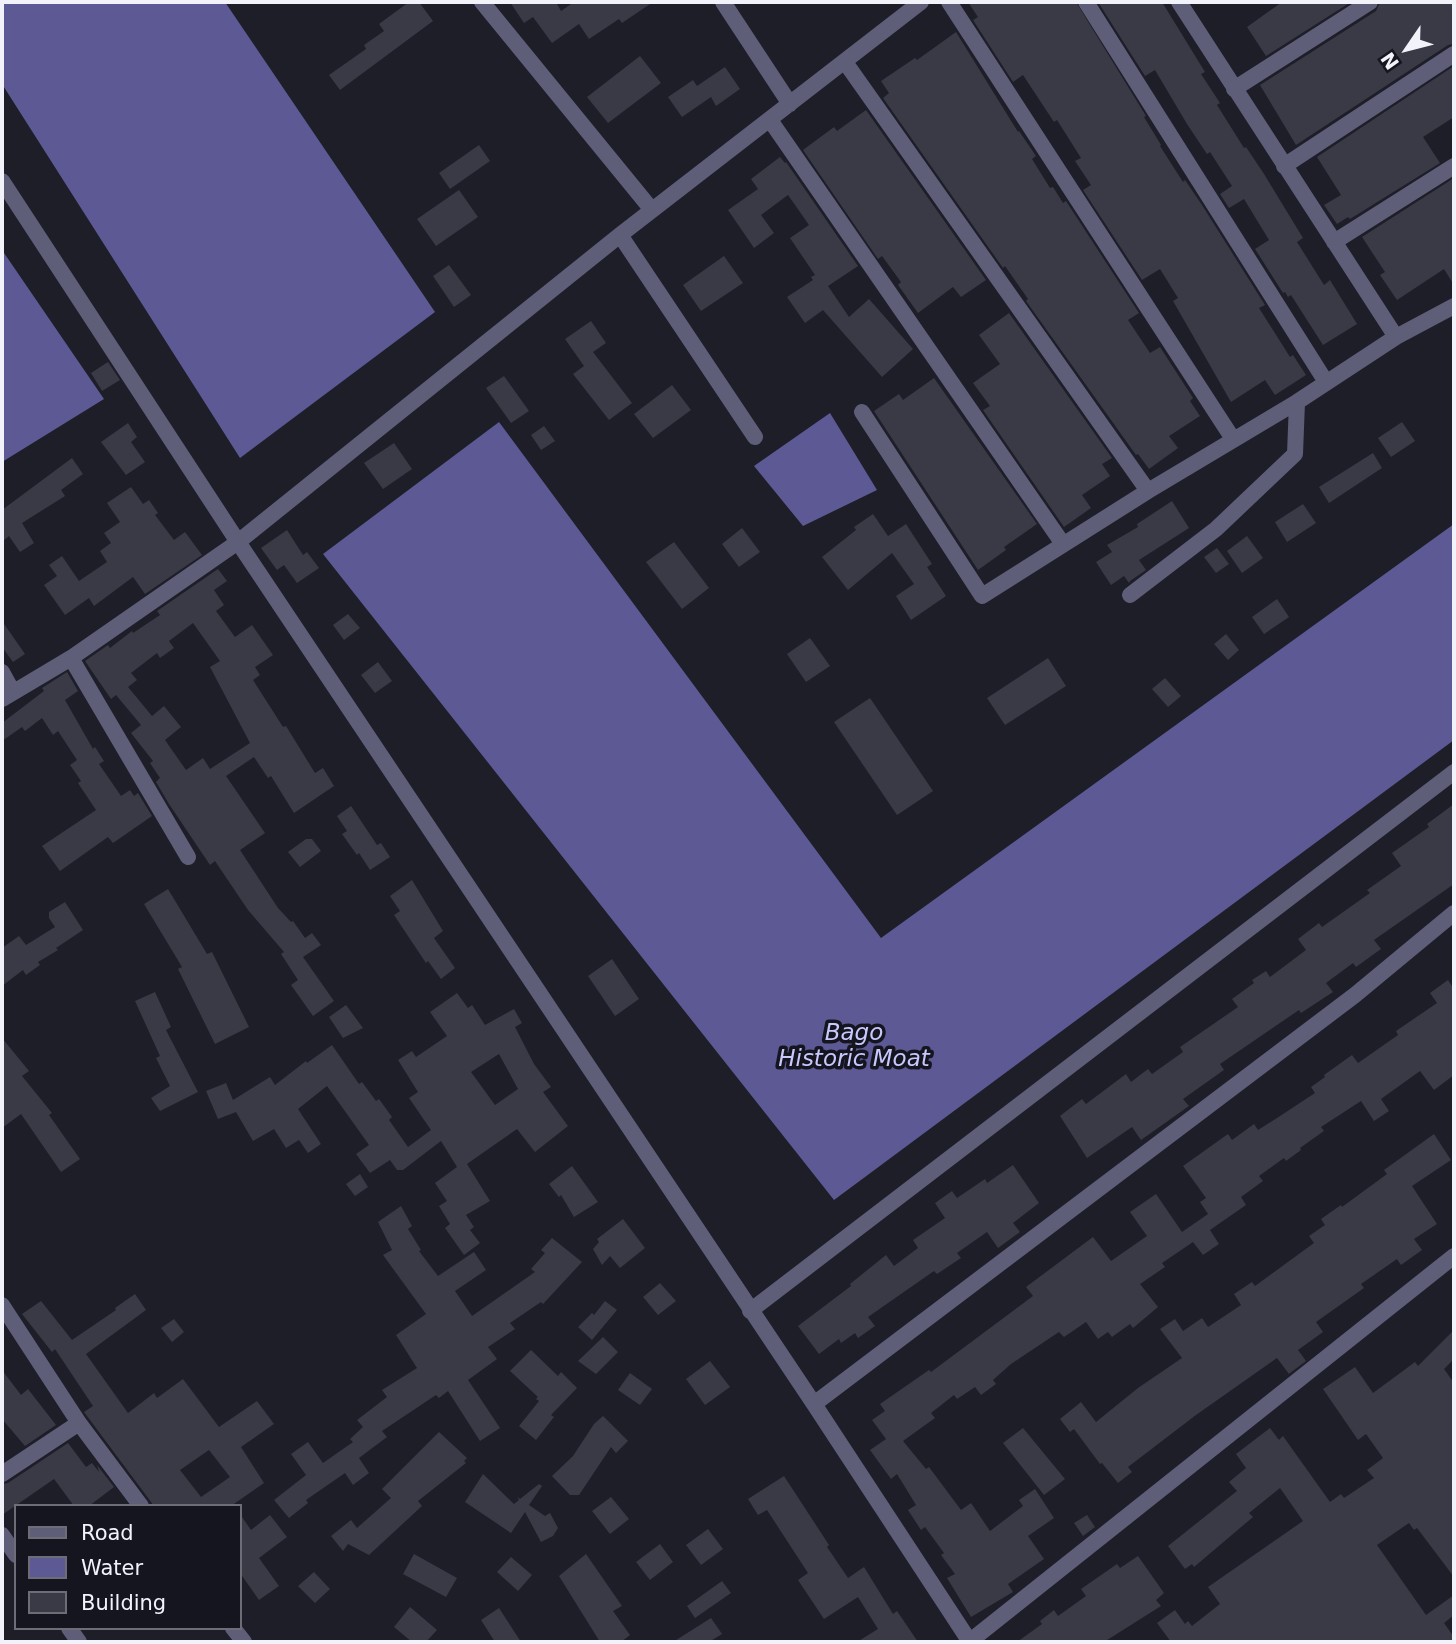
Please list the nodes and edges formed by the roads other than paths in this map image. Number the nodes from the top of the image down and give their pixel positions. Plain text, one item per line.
1 (482, 2) edge
2 (723, 2) edge
3 (921, 2) edge
4 (949, 2) edge
5 (1086, 2) edge
6 (1179, 2) edge
7 (1370, 2) edge
8 (1454, 54) edge
9 (845, 62) junction
10 (1234, 89) junction
11 (790, 104) junction
12 (770, 120) junction
13 (1284, 166) junction
14 (1454, 166) edge
15 (2, 181) edge
16 (652, 210) junction
17 (620, 235) junction
18 (1334, 242) junction
19 (1454, 306) edge
20 (1396, 337) junction
21 (1326, 382) junction
22 (1297, 402) junction
23 (862, 412) dead end
24 (755, 437) dead end
25 (1233, 439) junction
26 (1148, 491) junction
27 (238, 542) junction
28 (1063, 544) junction
29 (1130, 595) dead end
30 (71, 658) junction
31 (2, 672) edge
32 (8, 695) edge
33 (1454, 772) edge
34 (188, 857) dead end
35 (1454, 914) edge
36 (1454, 1256) edge
37 (2, 1305) edge
38 (750, 1311) junction
39 (814, 1404) junction
40 (79, 1423) junction
41 (2, 1474) edge
42 (140, 1504) edge
43 (2, 1535) edge
44 (14, 1552) edge
45 (970, 1642) edge

1 - 16 street
2 - 11 street
3 - 9 street
4 - 25 street
5 - 21 street
6 - 10 street
7 - 10 street
8 - 13 street
9 - 11 street
9 - 26 street
10 - 13 street
11 - 12 street
12 - 16 street
12 - 28 street
13 - 18 street
14 - 18 street
15 - 27 street
16 - 17 street
17 - 24 street
17 - 27 street
18 - 20 street
19 - 20 street
20 - 21 street
21 - 22 street
22 - 25 street
22 - 29 street
23 - 28 street
25 - 26 street
26 - 28 street
27 - 30 street
27 - 38 street
30 - 32 street
30 - 34 street
31 - 32 street
33 - 38 street
35 - 39 street
36 - 45 street
37 - 40 street
38 - 39 street
39 - 45 street
40 - 41 street
40 - 42 street
43 - 44 street

